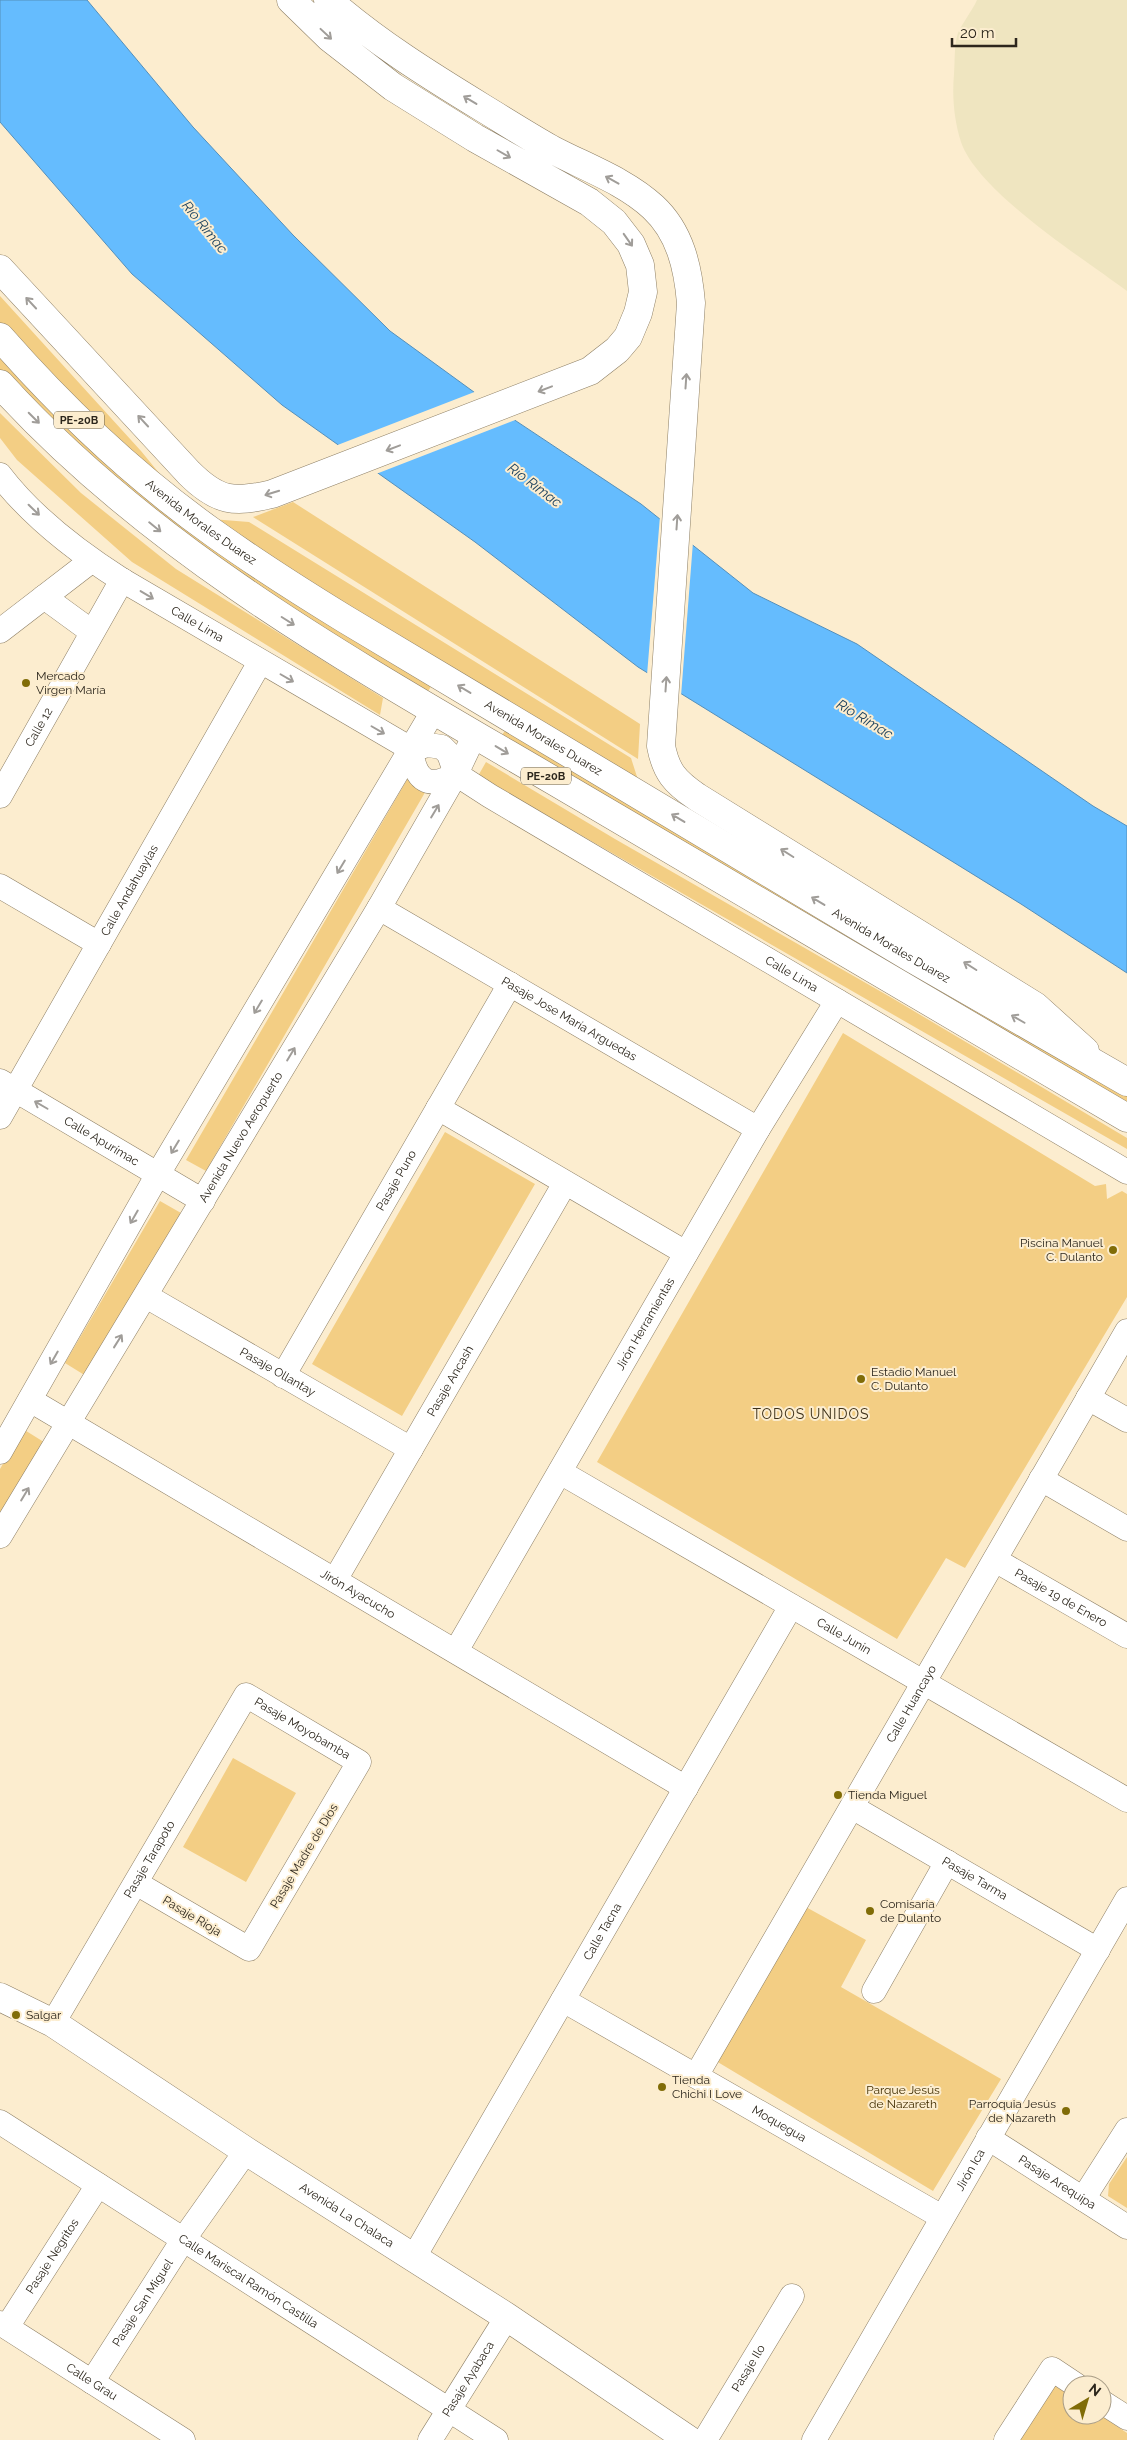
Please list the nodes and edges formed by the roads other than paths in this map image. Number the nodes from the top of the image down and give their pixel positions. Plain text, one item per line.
1 (291, 0) edge
2 (328, 0) edge
3 (0, 269) edge
4 (0, 337) edge
5 (0, 384) edge
6 (0, 475) edge
7 (91, 561) junction
8 (122, 580) junction
9 (44, 597) junction
10 (0, 631) edge
11 (92, 632) junction
12 (260, 662) junction
13 (434, 710) junction
14 (475, 734) junction
15 (411, 749) junction
16 (456, 774) junction
17 (0, 796) edge
18 (0, 886) edge
19 (379, 908) junction
20 (99, 944) junction
21 (510, 984) junction
22 (838, 1000) junction
23 (1116, 1076) edge
24 (8, 1086) edge
25 (438, 1108) junction
26 (0, 1117) edge
27 (1127, 1118) edge
28 (758, 1129) junction
29 (1127, 1172) edge
30 (158, 1174) junction
31 (565, 1183) junction
32 (203, 1201) junction
33 (686, 1253) junction
34 (146, 1296) junction
35 (1127, 1331) edge
36 (283, 1376) junction
37 (1088, 1398) junction
38 (30, 1400) junction
39 (1127, 1420) edge
40 (68, 1422) junction
41 (411, 1450) junction
42 (0, 1452) edge
43 (560, 1472) junction
44 (1041, 1479) junction
45 (1127, 1528) edge
46 (0, 1536) edge
47 (995, 1560) junction
48 (335, 1580) junction
49 (791, 1606) junction
50 (1127, 1636) edge
51 (456, 1651) junction
52 (924, 1683) junction
53 (246, 1695) joint
54 (359, 1762) joint
55 (686, 1788) junction
56 (1127, 1800) edge
57 (852, 1807) junction
58 (947, 1862) junction
59 (136, 1882) junction
60 (1127, 1899) edge
61 (1120, 1928) edge
62 (249, 1949) joint
63 (1098, 1950) junction
64 (874, 1991) dead end
65 (0, 1997) edge
66 (563, 2000) junction
67 (53, 2023) junction
68 (696, 2076) junction
69 (1127, 2130) edge
70 (3, 2131) edge
71 (988, 2138) junction
72 (246, 2151) junction
73 (98, 2185) junction
74 (1083, 2199) junction
75 (942, 2217) junction
76 (1127, 2228) edge
77 (183, 2240) junction
78 (414, 2257) junction
79 (792, 2296) dead end
80 (507, 2317) junction
81 (3, 2325) edge
82 (1062, 2376) edge
83 (92, 2382) junction
84 (1112, 2408) edge
85 (450, 2409) junction
86 (1127, 2418) edge
87 (183, 2440) edge
88 (430, 2440) edge
89 (496, 2440) edge
90 (689, 2440) edge
91 (705, 2440) edge
92 (814, 2440) edge
93 (1006, 2440) edge

1 -> 3 main road
23 -> 2 main road
23 -> 4 main road, Avenida Morales Duarez / PE-20B
5 -> 13 main road, PE-20B
6 -> 7 street, Calle Lima
7 - 8 street, Calle Lima
7 - 9 street
8 - 11 street, Calle 12
8 -> 12 street, Calle Lima
9 - 10 street
9 - 11 street
11 - 17 street, Calle 12
12 -> 15 street, Calle Lima
12 - 20 street, Calle Andahuaylas
13 - 14 main road, PE-20B
13 - 15 street
14 - 16 street, Avenida Nuevo Aeropuerto
14 -> 27 main road, PE-20B
15 - 16 street
15 -> 30 street
19 -> 16 street, Avenida Nuevo Aeropuerto
16 - 22 street, Calle Lima
18 - 20 street
19 - 21 street, Pasaje Jose María Arguedas
32 -> 19 street, Avenida Nuevo Aeropuerto
20 - 24 street, Calle Andahuaylas
21 - 25 street, Pasaje Puno
21 - 28 street, Pasaje Jose María Arguedas
22 - 28 street, Jirón Herramientas
22 - 29 street, Calle Lima
24 - 26 street, Calle Andahuaylas
30 -> 24 street, Calle Apurímac
25 - 31 street
25 - 36 street, Pasaje Puno
28 - 33 street, Jirón Herramientas
30 - 32 street, Calle Apurímac
30 -> 38 street
31 - 33 street
31 - 41 street, Pasaje Ancash
32 - 34 street, Avenida Nuevo Aeropuerto
33 - 43 street, Jirón Herramientas
34 - 36 street, Pasaje Ollantay
40 -> 34 street, Avenida Nuevo Aeropuerto
35 - 37 street, Calle Huancayo
36 - 41 street, Pasaje Ollantay
37 - 39 street
37 - 44 street, Calle Huancayo
38 - 40 street, Jirón Ayacucho
38 - 42 street
46 -> 40 street, Avenida Nuevo Aeropuerto
40 - 48 street, Jirón Ayacucho
41 - 48 street, Pasaje Ancash
43 - 49 street, Calle Junin
43 - 51 street, Jirón Herramientas
44 - 45 street
44 - 47 street, Calle Huancayo
47 - 50 street, Pasaje 19 de Enero
47 - 52 street, Calle Huancayo
48 - 51 street, Jirón Ayacucho
49 - 52 street, Calle Junin
49 - 55 street, Calle Tacna
51 - 55 street, Jirón Ayacucho
52 - 56 street, Calle Junin
52 - 57 street, Calle Huancayo
53 - 54 street, Pasaje Moyobamba
53 - 59 street, Pasaje Tarapoto
54 - 62 street, Pasaje Madre de Dios
55 - 66 street, Calle Tacna
57 - 58 street, Pasaje Tarma
57 - 68 street, Calle Huancayo
58 - 63 street, Pasaje Tarma
58 - 64 street
59 - 62 street, Pasaje Rioja
59 - 67 street, Pasaje Tarapoto
60 - 61 street, Jirón Ica
61 - 63 street, Jirón Ica
63 - 71 street, Jirón Ica
65 - 67 main road, Avenida La Chalaca
66 - 68 street, Moquegua
66 - 78 street, Calle Tacna
67 - 72 main road, Avenida La Chalaca
68 - 75 street, Moquegua
69 - 74 street
70 - 73 street, Calle Mariscal Ramón Castilla
71 - 74 street, Pasaje Arequipa
71 - 75 street, Jirón Ica
72 - 77 street, Pasaje San Miguel
72 - 78 main road, Avenida La Chalaca
73 - 77 street, Calle Mariscal Ramón Castilla
73 - 81 street, Pasaje Negritos
74 - 76 street, Pasaje Arequipa
75 - 92 street, Jirón Ica
77 - 83 street, Pasaje San Miguel
77 - 85 street, Calle Mariscal Ramón Castilla
78 - 80 main road, Avenida La Chalaca
79 - 91 street, Pasaje Ilo
80 - 85 street, Pasaje Ayabaca
80 - 90 main road, Avenida La Chalaca
81 - 83 street, Calle Grau
82 - 93 street
83 - 87 street, Calle Grau
84 - 86 street
85 - 88 street, Pasaje Ayabaca
85 - 89 street, Calle Mariscal Ramón Castilla

